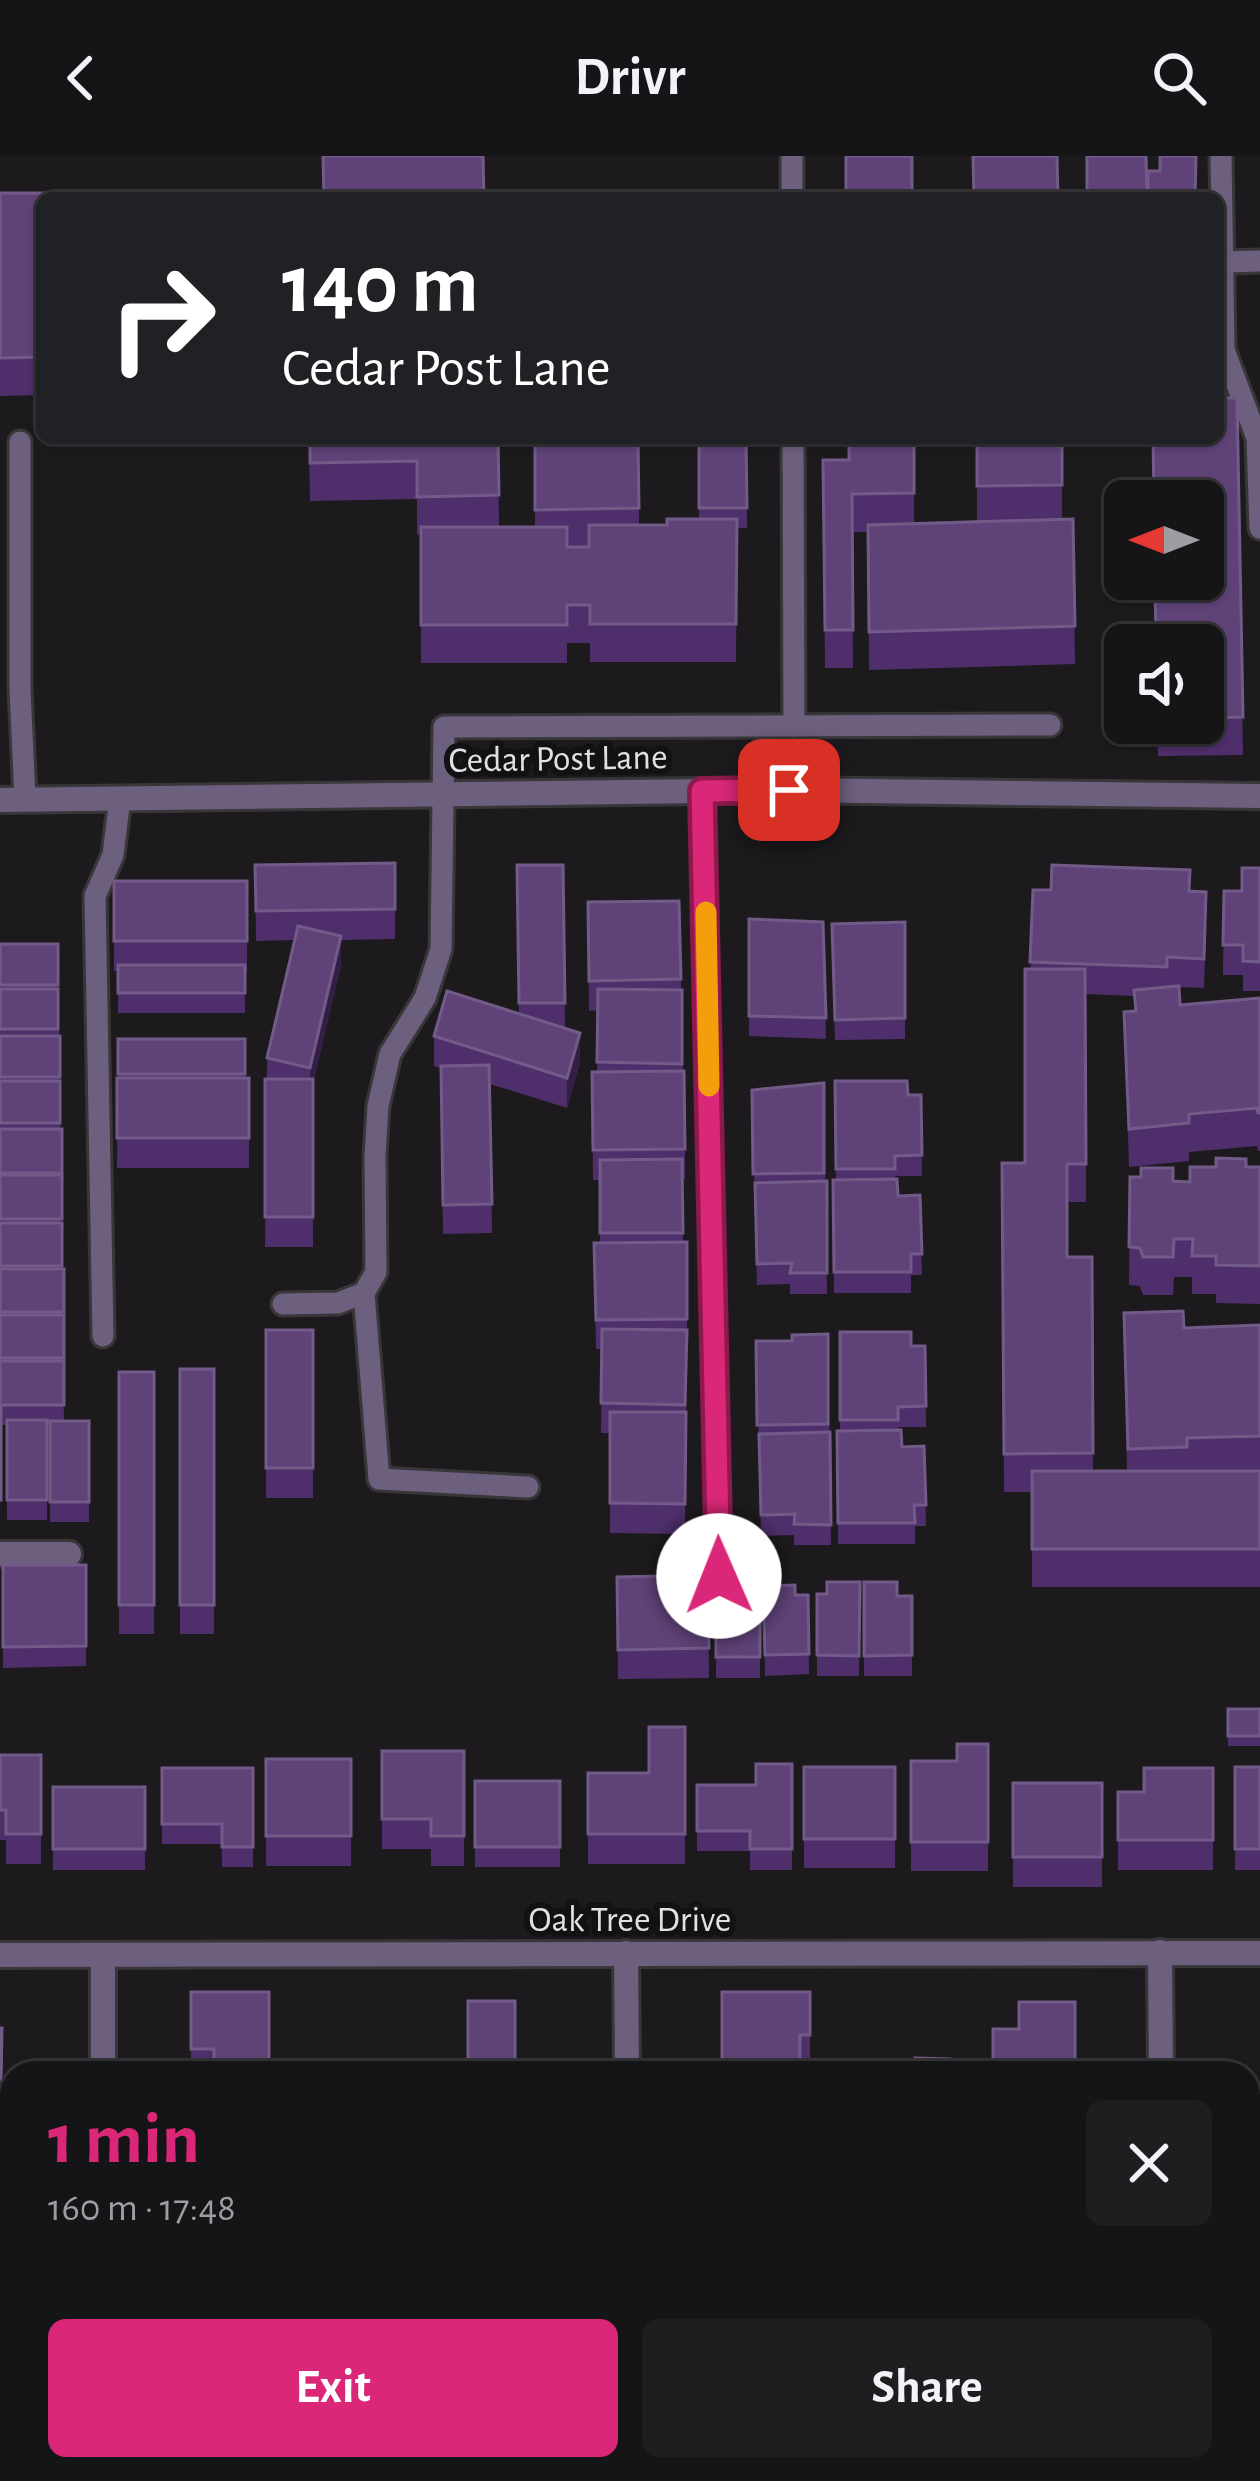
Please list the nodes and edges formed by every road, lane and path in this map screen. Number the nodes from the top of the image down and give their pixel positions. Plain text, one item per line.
1 (792, 156) edge
2 (1221, 156) edge
3 (792, 192) edge
4 (1222, 192) edge
5 (1260, 261) edge
6 (1224, 262) edge
7 (1224, 350) edge
8 (1249, 390) edge
9 (20, 442) dead end
10 (793, 444) edge
11 (1260, 528) edge
12 (1050, 724) dead end
13 (794, 726) junction
14 (702, 791) junction
15 (441, 794) junction
16 (1260, 796) edge
17 (120, 798) junction
18 (12, 799) edge
19 (364, 1293) junction
20 (283, 1304) dead end
21 (103, 1336) dead end
22 (528, 1486) dead end
23 (0, 1554) edge
24 (69, 1554) dead end
25 (719, 1576) dead end
26 (1160, 1952) junction
27 (1260, 1953) edge
28 (626, 1954) junction
29 (0, 1955) edge
30 (103, 1957) junction
31 (103, 2061) edge
32 (627, 2061) edge
33 (1161, 2061) edge

1 - 3 lane
2 - 4 lane
5 - 6 lane
7 - 8 lane
8 - 11 lane
9 - 18 lane
10 - 13 lane
12 - 13 lane
13 - 15 lane
14 - 15 street, Cedar Post Lane
14 - 16 street, Cedar Post Lane
14 - 25 lane
15 - 17 street, Cedar Post Lane
15 - 19 lane
17 - 18 street, Cedar Post Lane
17 - 21 lane
19 - 20 lane
19 - 22 lane
23 - 24 street
26 - 27 street, Oak Tree Drive
26 - 28 street, Oak Tree Drive
26 - 33 street
28 - 30 street, Oak Tree Drive
28 - 32 street
29 - 30 street, Oak Tree Drive
30 - 31 street

